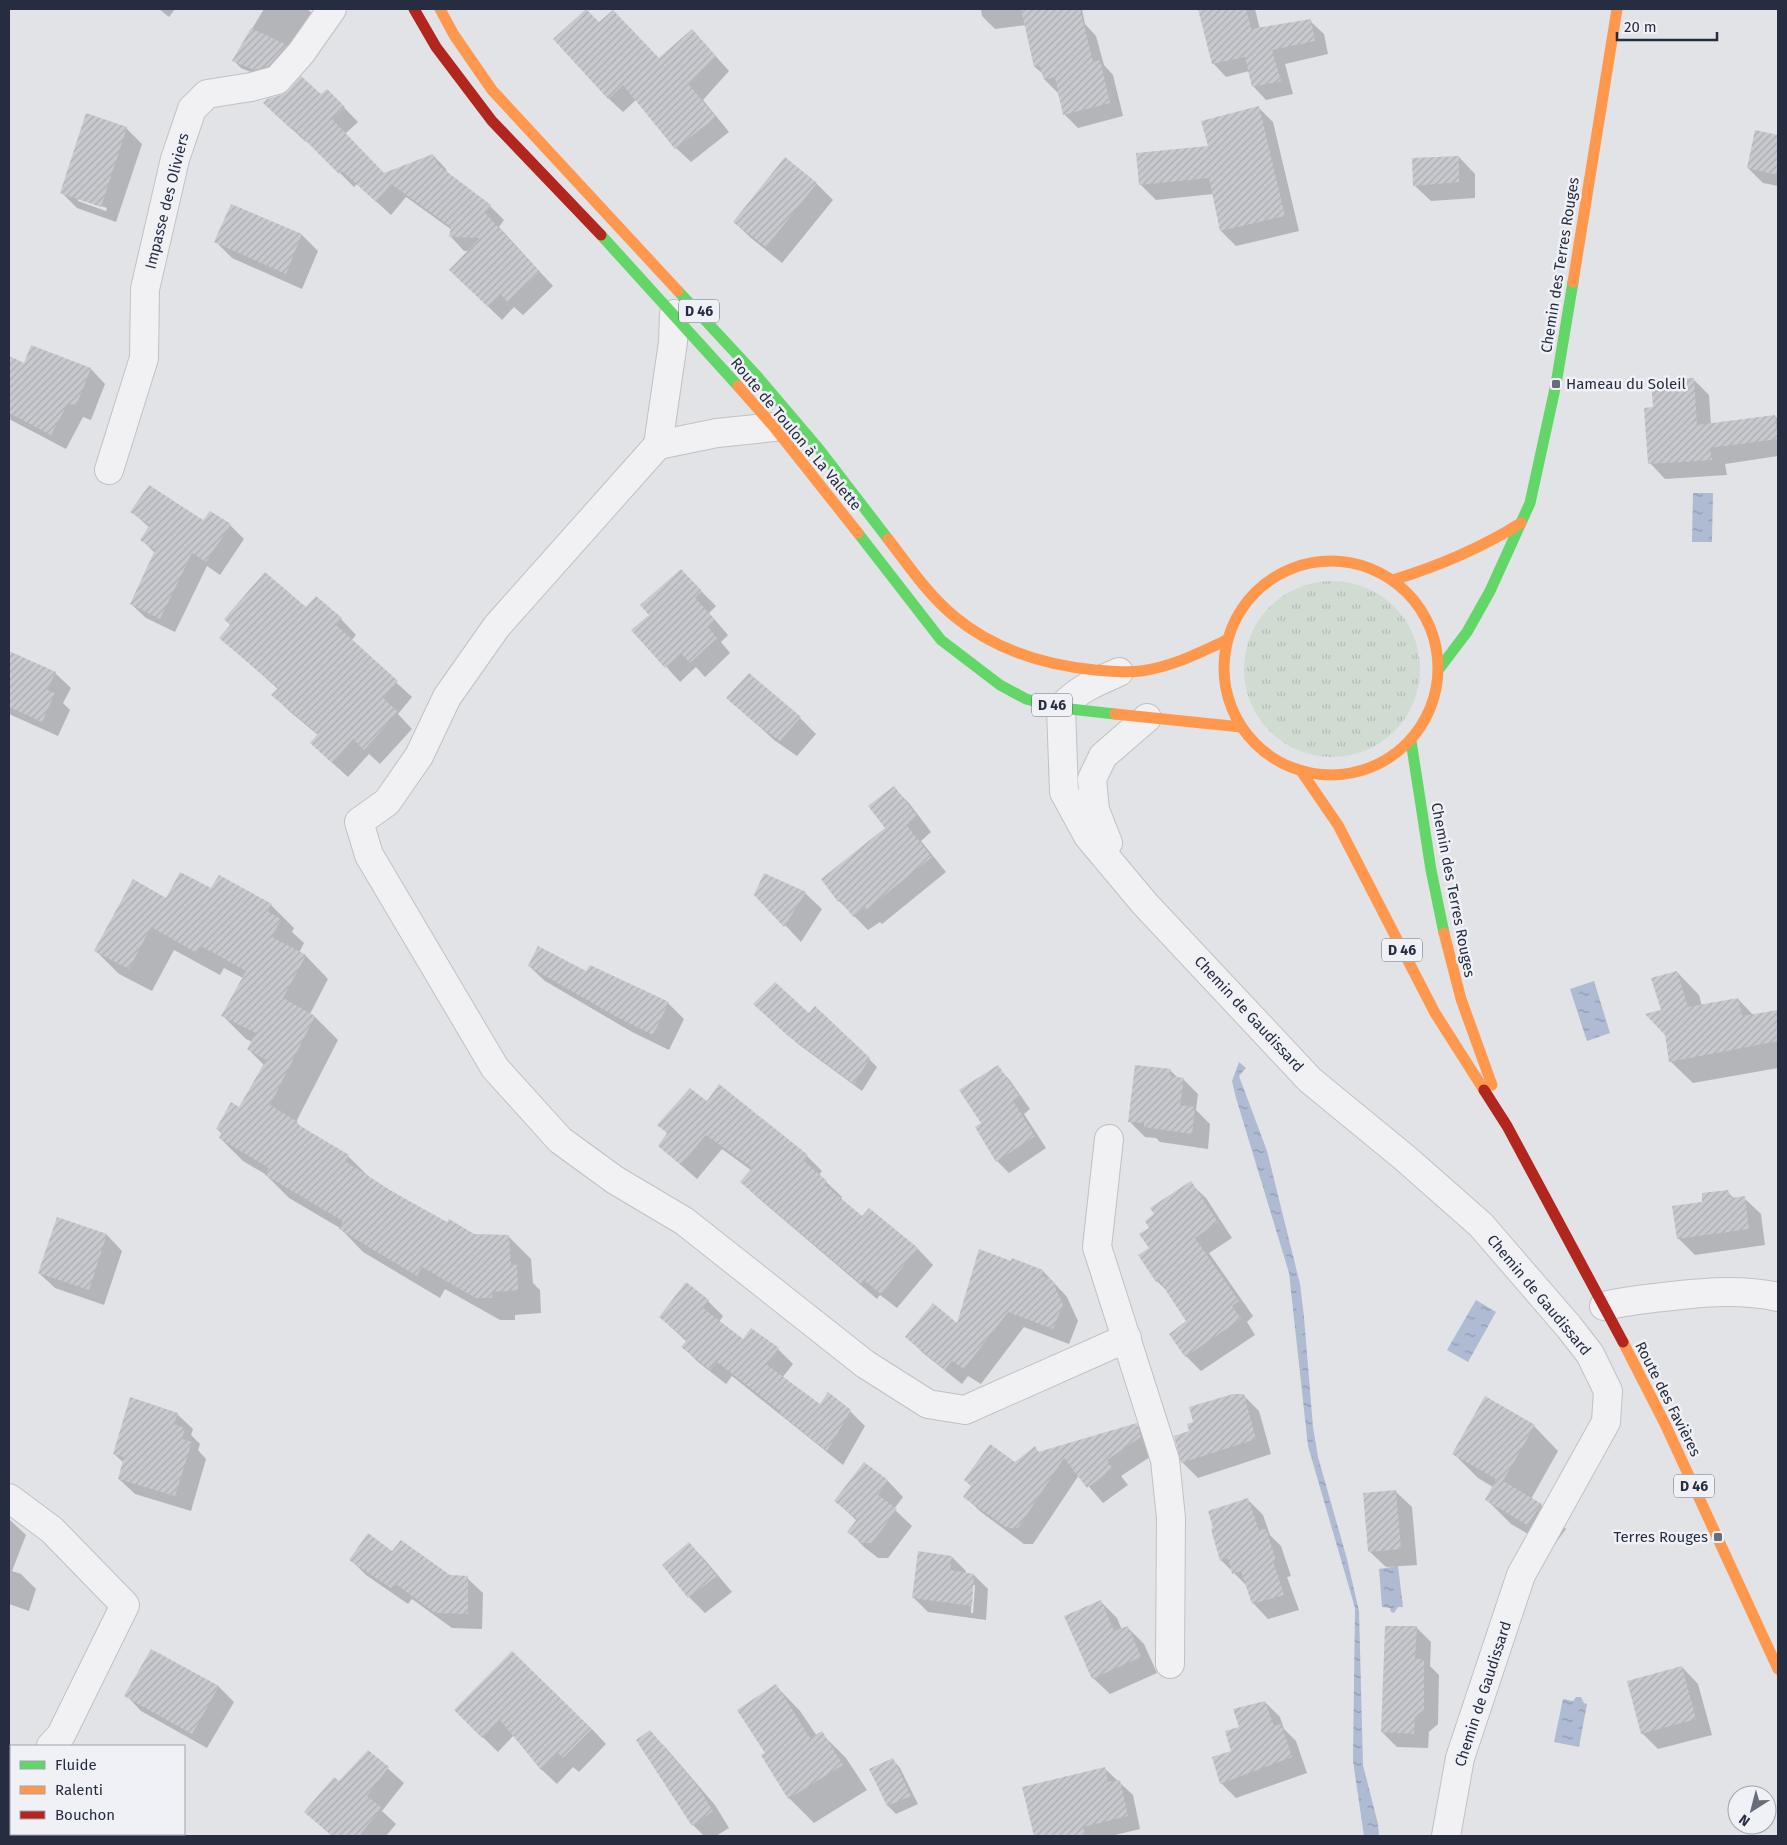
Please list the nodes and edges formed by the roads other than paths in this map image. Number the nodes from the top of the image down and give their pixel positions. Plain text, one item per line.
1 (332, 9) edge
2 (414, 9) edge
3 (440, 9) edge
4 (1618, 9) edge
5 (674, 314) junction
6 (774, 427) junction
7 (658, 445) junction
8 (109, 470) dead end
9 (1520, 523) junction
10 (1392, 580) junction
11 (1227, 640) junction
12 (1439, 669) junction
13 (1119, 672) junction
14 (1061, 708) junction
15 (1147, 718) junction
16 (1241, 727) junction
17 (1411, 741) junction
18 (1301, 771) junction
19 (1119, 872) junction
20 (1507, 1126) junction
21 (1109, 1139) dead end
22 (1778, 1297) edge
23 (1604, 1306) junction
24 (1127, 1338) junction
25 (9, 1498) edge
26 (1170, 1664) dead end
27 (1778, 1669) edge
28 (51, 1745) edge
29 (1446, 1836) edge

1 - 8 street, Impasse des Oliviers
2 - 5 main road, Route de Toulon à La Valette / D 46
3 - 13 main road, Route de Toulon à La Valette / D 46
4 - 9 main road, Chemin des Terres Rouges
5 - 6 main road, Route de Toulon à La Valette / D 46
5 - 7 street
6 - 7 street
6 - 14 main road, Route de Toulon à La Valette / D 46
7 - 24 street
9 - 10 main road, Chemin des Terres Rouges
9 - 12 main road, Chemin des Terres Rouges
10 - 11 main road
10 - 12 main road
11 - 13 main road, Route de Toulon à La Valette / D 46
11 - 16 main road
12 - 17 main road
13 - 14 street
14 - 15 main road, Route de Toulon à La Valette / D 46
14 - 19 street, Chemin de Gaudissard
15 - 16 main road, Route de Toulon à La Valette / D 46
15 - 19 street
16 - 18 main road
17 - 18 main road
17 - 20 main road, Chemin des Terres Rouges / D 46
18 - 20 main road, Chemin des Terres Rouges / D 46
19 - 29 street, Chemin de Gaudissard
20 - 23 main road, Chemin des Terres Rouges / D 46
21 - 24 street
22 - 23 street
23 - 27 main road, Route des Favières / D 46
24 - 26 street
25 - 28 street

